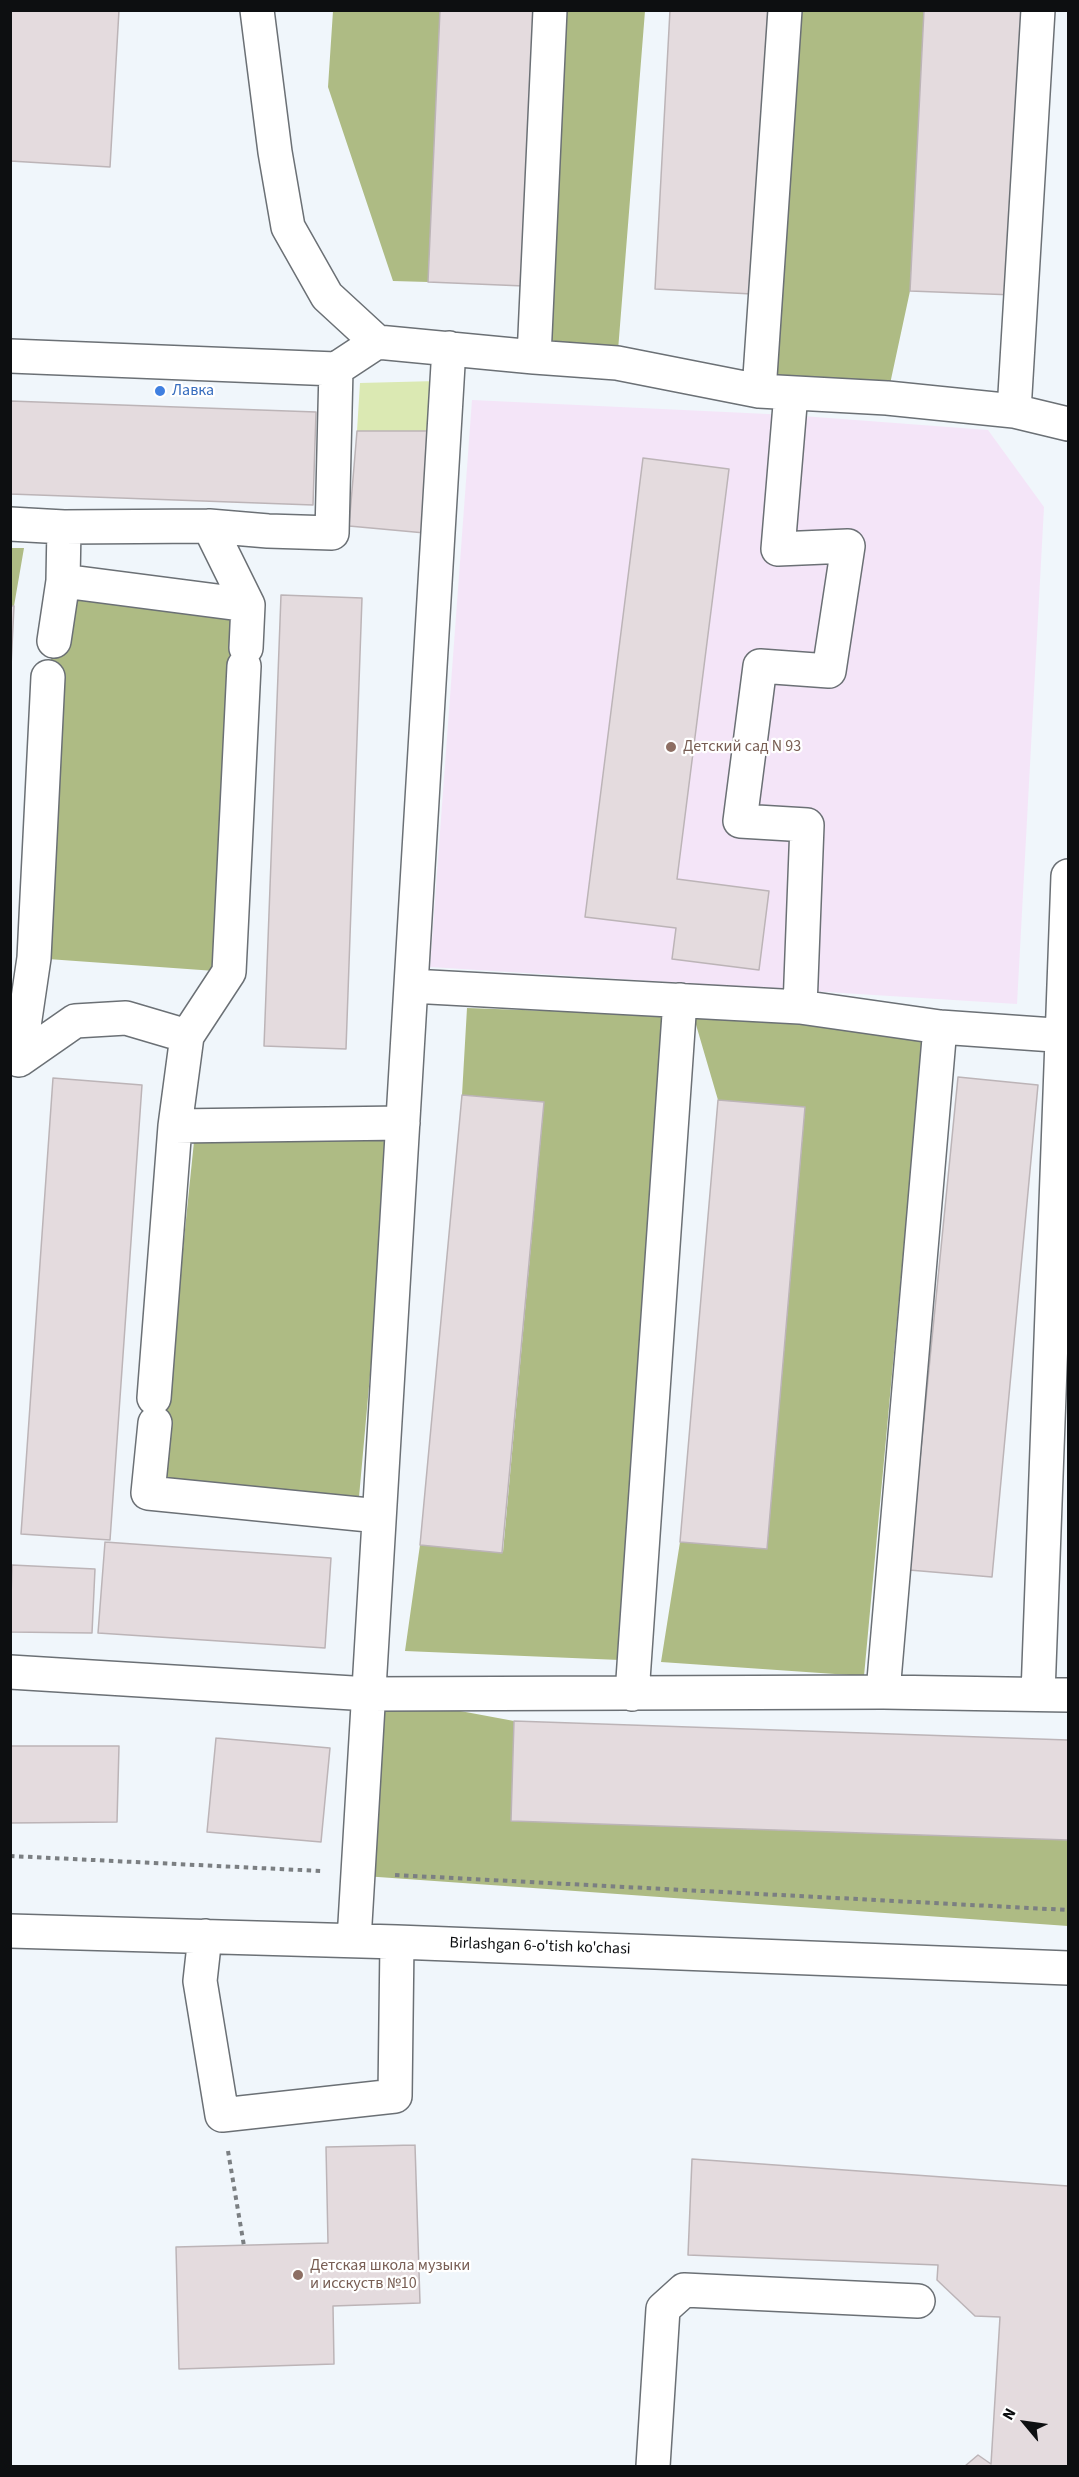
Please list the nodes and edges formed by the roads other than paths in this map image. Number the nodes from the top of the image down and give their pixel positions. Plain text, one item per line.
1 (257, 10) edge
2 (550, 10) edge
3 (785, 10) edge
4 (1038, 10) edge
5 (376, 342) junction
6 (449, 348) junction
7 (10, 356) edge
8 (534, 357) junction
9 (336, 369) junction
10 (759, 392) junction
11 (791, 393) junction
12 (1014, 411) junction
13 (1068, 424) edge
14 (10, 524) edge
15 (209, 526) junction
16 (64, 527) junction
17 (63, 581) junction
18 (248, 605) junction
19 (54, 641) dead end
20 (48, 677) dead end
21 (1068, 876) edge
22 (411, 986) junction
23 (680, 1000) junction
24 (800, 1006) junction
25 (940, 1027) junction
26 (187, 1036) junction
27 (1065, 1036) edge
28 (15, 1066) edge
29 (403, 1123) junction
30 (175, 1125) junction
31 (380, 1516) junction
32 (10, 1672) edge
33 (883, 1692) junction
34 (369, 1694) junction
35 (632, 1694) junction
36 (1053, 1695) edge
37 (10, 1931) edge
38 (205, 1936) junction
39 (354, 1940) junction
40 (397, 1942) junction
41 (1068, 1968) edge
42 (918, 2301) dead end
43 (653, 2466) edge

1 - 5 street
2 - 8 street
3 - 10 street
4 - 12 street
5 - 6 street
5 - 9 street
6 - 8 street
6 - 22 street
7 - 9 street
8 - 10 street
9 - 15 street
10 - 11 street
11 - 12 street
11 - 24 street
12 - 13 street
14 - 16 street
15 - 16 street
15 - 18 street
16 - 17 street
17 - 18 street
17 - 19 street
18 - 26 street
20 - 28 street
21 - 27 street
22 - 23 street
22 - 29 street
23 - 24 street
23 - 35 street
24 - 25 street
25 - 27 street
25 - 33 street
26 - 28 street
26 - 30 street
27 - 36 street
29 - 30 street
29 - 31 street
30 - 31 street
31 - 34 street
32 - 34 street
33 - 35 street
33 - 36 street
34 - 35 street
34 - 39 street
37 - 38 street, Birlashgan 6-o'tish ko'chasi
38 - 39 street, Birlashgan 6-o'tish ko'chasi
38 - 40 street
39 - 40 street, Birlashgan 6-o'tish ko'chasi
40 - 41 street, Birlashgan 6-o'tish ko'chasi
42 - 43 street

